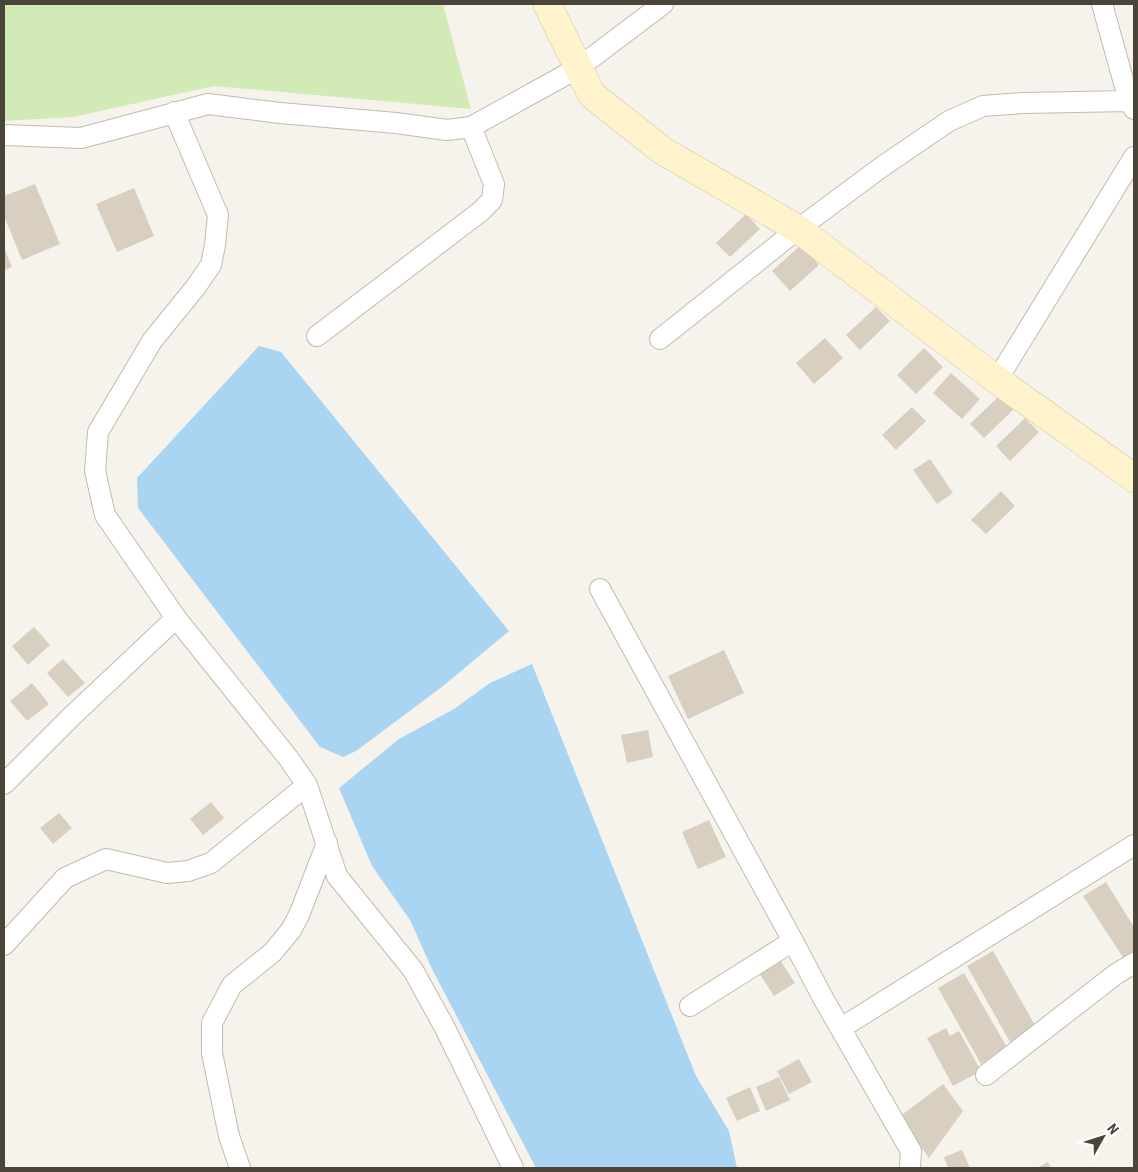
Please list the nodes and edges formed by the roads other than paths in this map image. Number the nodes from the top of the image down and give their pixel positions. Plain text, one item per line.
1 (546, 4) edge
2 (663, 4) edge
3 (1102, 4) edge
4 (578, 68) junction
5 (1132, 105) edge
6 (174, 112) junction
7 (471, 127) junction
8 (4, 135) edge
9 (1134, 157) edge
10 (798, 229) junction
11 (317, 336) dead end
12 (660, 339) dead end
13 (997, 380) junction
14 (1134, 478) edge
15 (600, 589) dead end
16 (176, 618) junction
17 (4, 784) edge
18 (307, 785) junction
19 (327, 844) junction
20 (1134, 844) edge
21 (793, 941) junction
22 (4, 945) edge
23 (1134, 963) edge
24 (690, 1006) dead end
25 (841, 1028) junction
26 (986, 1075) dead end
27 (240, 1168) edge
28 (513, 1168) edge
29 (910, 1168) edge

1 - 4 street
2 - 4 street
3 - 5 street
4 - 7 street
4 - 10 street
5 - 10 street
6 - 7 street
6 - 8 street
6 - 16 street
7 - 11 street
9 - 13 street
10 - 12 street
10 - 13 street
13 - 14 street
15 - 21 street
16 - 17 street
16 - 18 street
18 - 19 street
18 - 22 street
19 - 27 street
19 - 28 street
20 - 25 street
21 - 24 street
21 - 25 street
23 - 26 street
25 - 29 street

